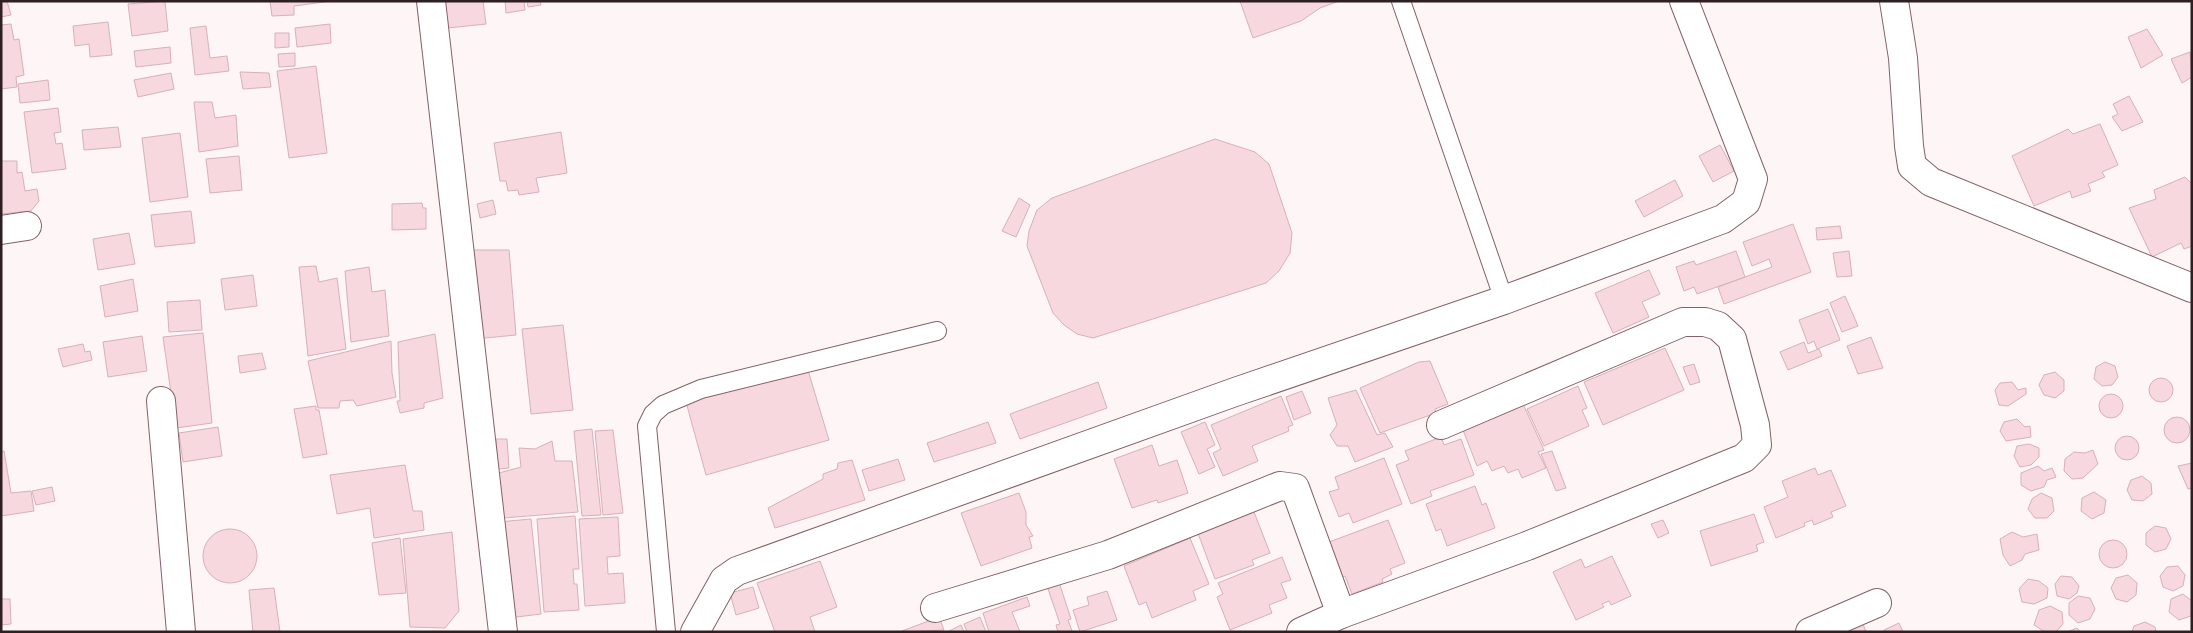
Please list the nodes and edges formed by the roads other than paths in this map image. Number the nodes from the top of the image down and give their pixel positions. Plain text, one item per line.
1 (430, 1) edge
2 (1401, 1) edge
3 (1684, 1) edge
4 (1894, 1) edge
5 (2192, 288) edge
6 (1504, 300) junction
7 (936, 331) dead end
8 (161, 402) dead end
9 (1441, 425) dead end
10 (1877, 603) dead end
11 (935, 608) dead end
12 (1340, 614) junction
13 (181, 632) edge
14 (503, 632) edge
15 (666, 632) edge
16 (695, 632) edge
17 (1301, 632) edge
18 (1810, 632) edge

1 - 14 street
2 - 6 lane
3 - 6 street
4 - 5 street
6 - 16 street
7 - 15 lane
8 - 13 street
9 - 12 street
10 - 18 street
11 - 12 street
12 - 17 street

